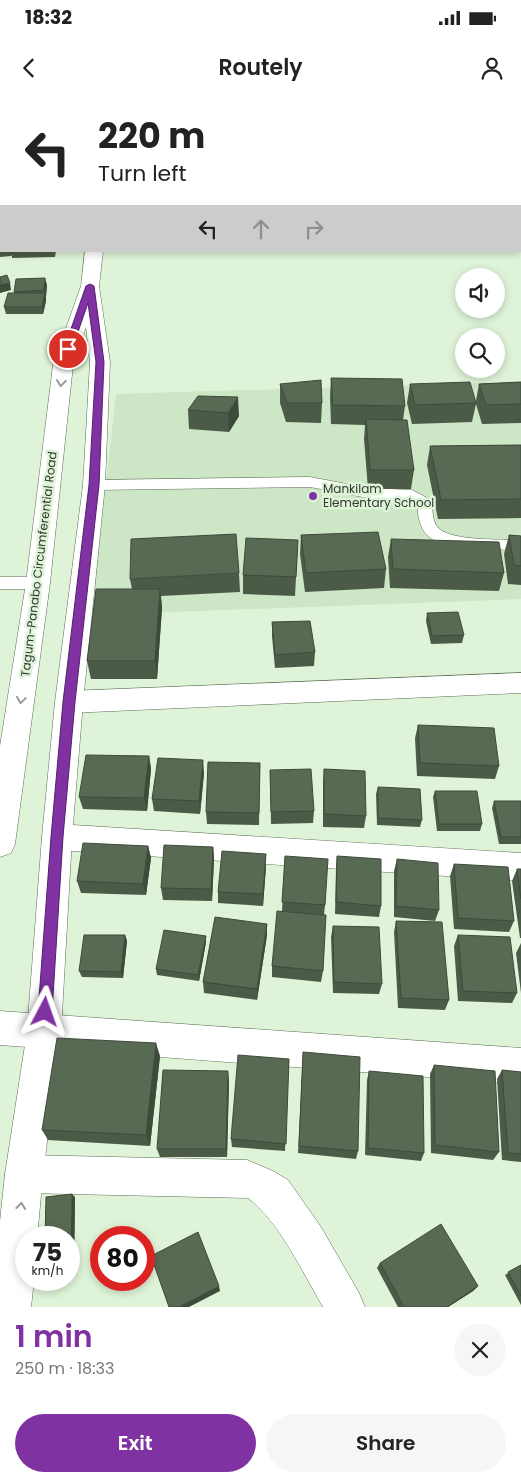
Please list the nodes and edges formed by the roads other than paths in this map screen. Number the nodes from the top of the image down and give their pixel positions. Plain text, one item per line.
1 (94, 252) edge
2 (90, 286) junction
3 (94, 485) junction
4 (521, 544) edge
5 (0, 583) edge
6 (38, 583) junction
7 (521, 683) edge
8 (69, 702) junction
9 (57, 837) junction
10 (0, 844) edge
11 (521, 867) edge
12 (0, 1028) edge
13 (44, 1032) junction
14 (521, 1066) edge
15 (24, 1174) junction
16 (11, 1307) edge
17 (345, 1307) edge

1 - 2 main road, Tagum-Panabo Circumferential Road
2 - 3 main road, Tagum-Panabo Circumferential Road
2 -> 6 main road, Tagum-Panabo Circumferential Road
3 - 4 lane
3 - 8 main road, Tagum-Panabo Circumferential Road
5 - 6 lane
6 -> 10 main road, Tagum-Panabo Circumferential Road
7 - 8 main road
8 - 9 main road, Tagum-Panabo Circumferential Road
9 - 11 main road
9 - 13 main road, Tagum-Panabo Circumferential Road
12 - 13 main road
13 - 14 main road
13 - 15 main road, Tagum-Panabo Circumferential Road
16 -> 15 main road, Tagum-Panabo Circumferential Road
15 - 17 main road

